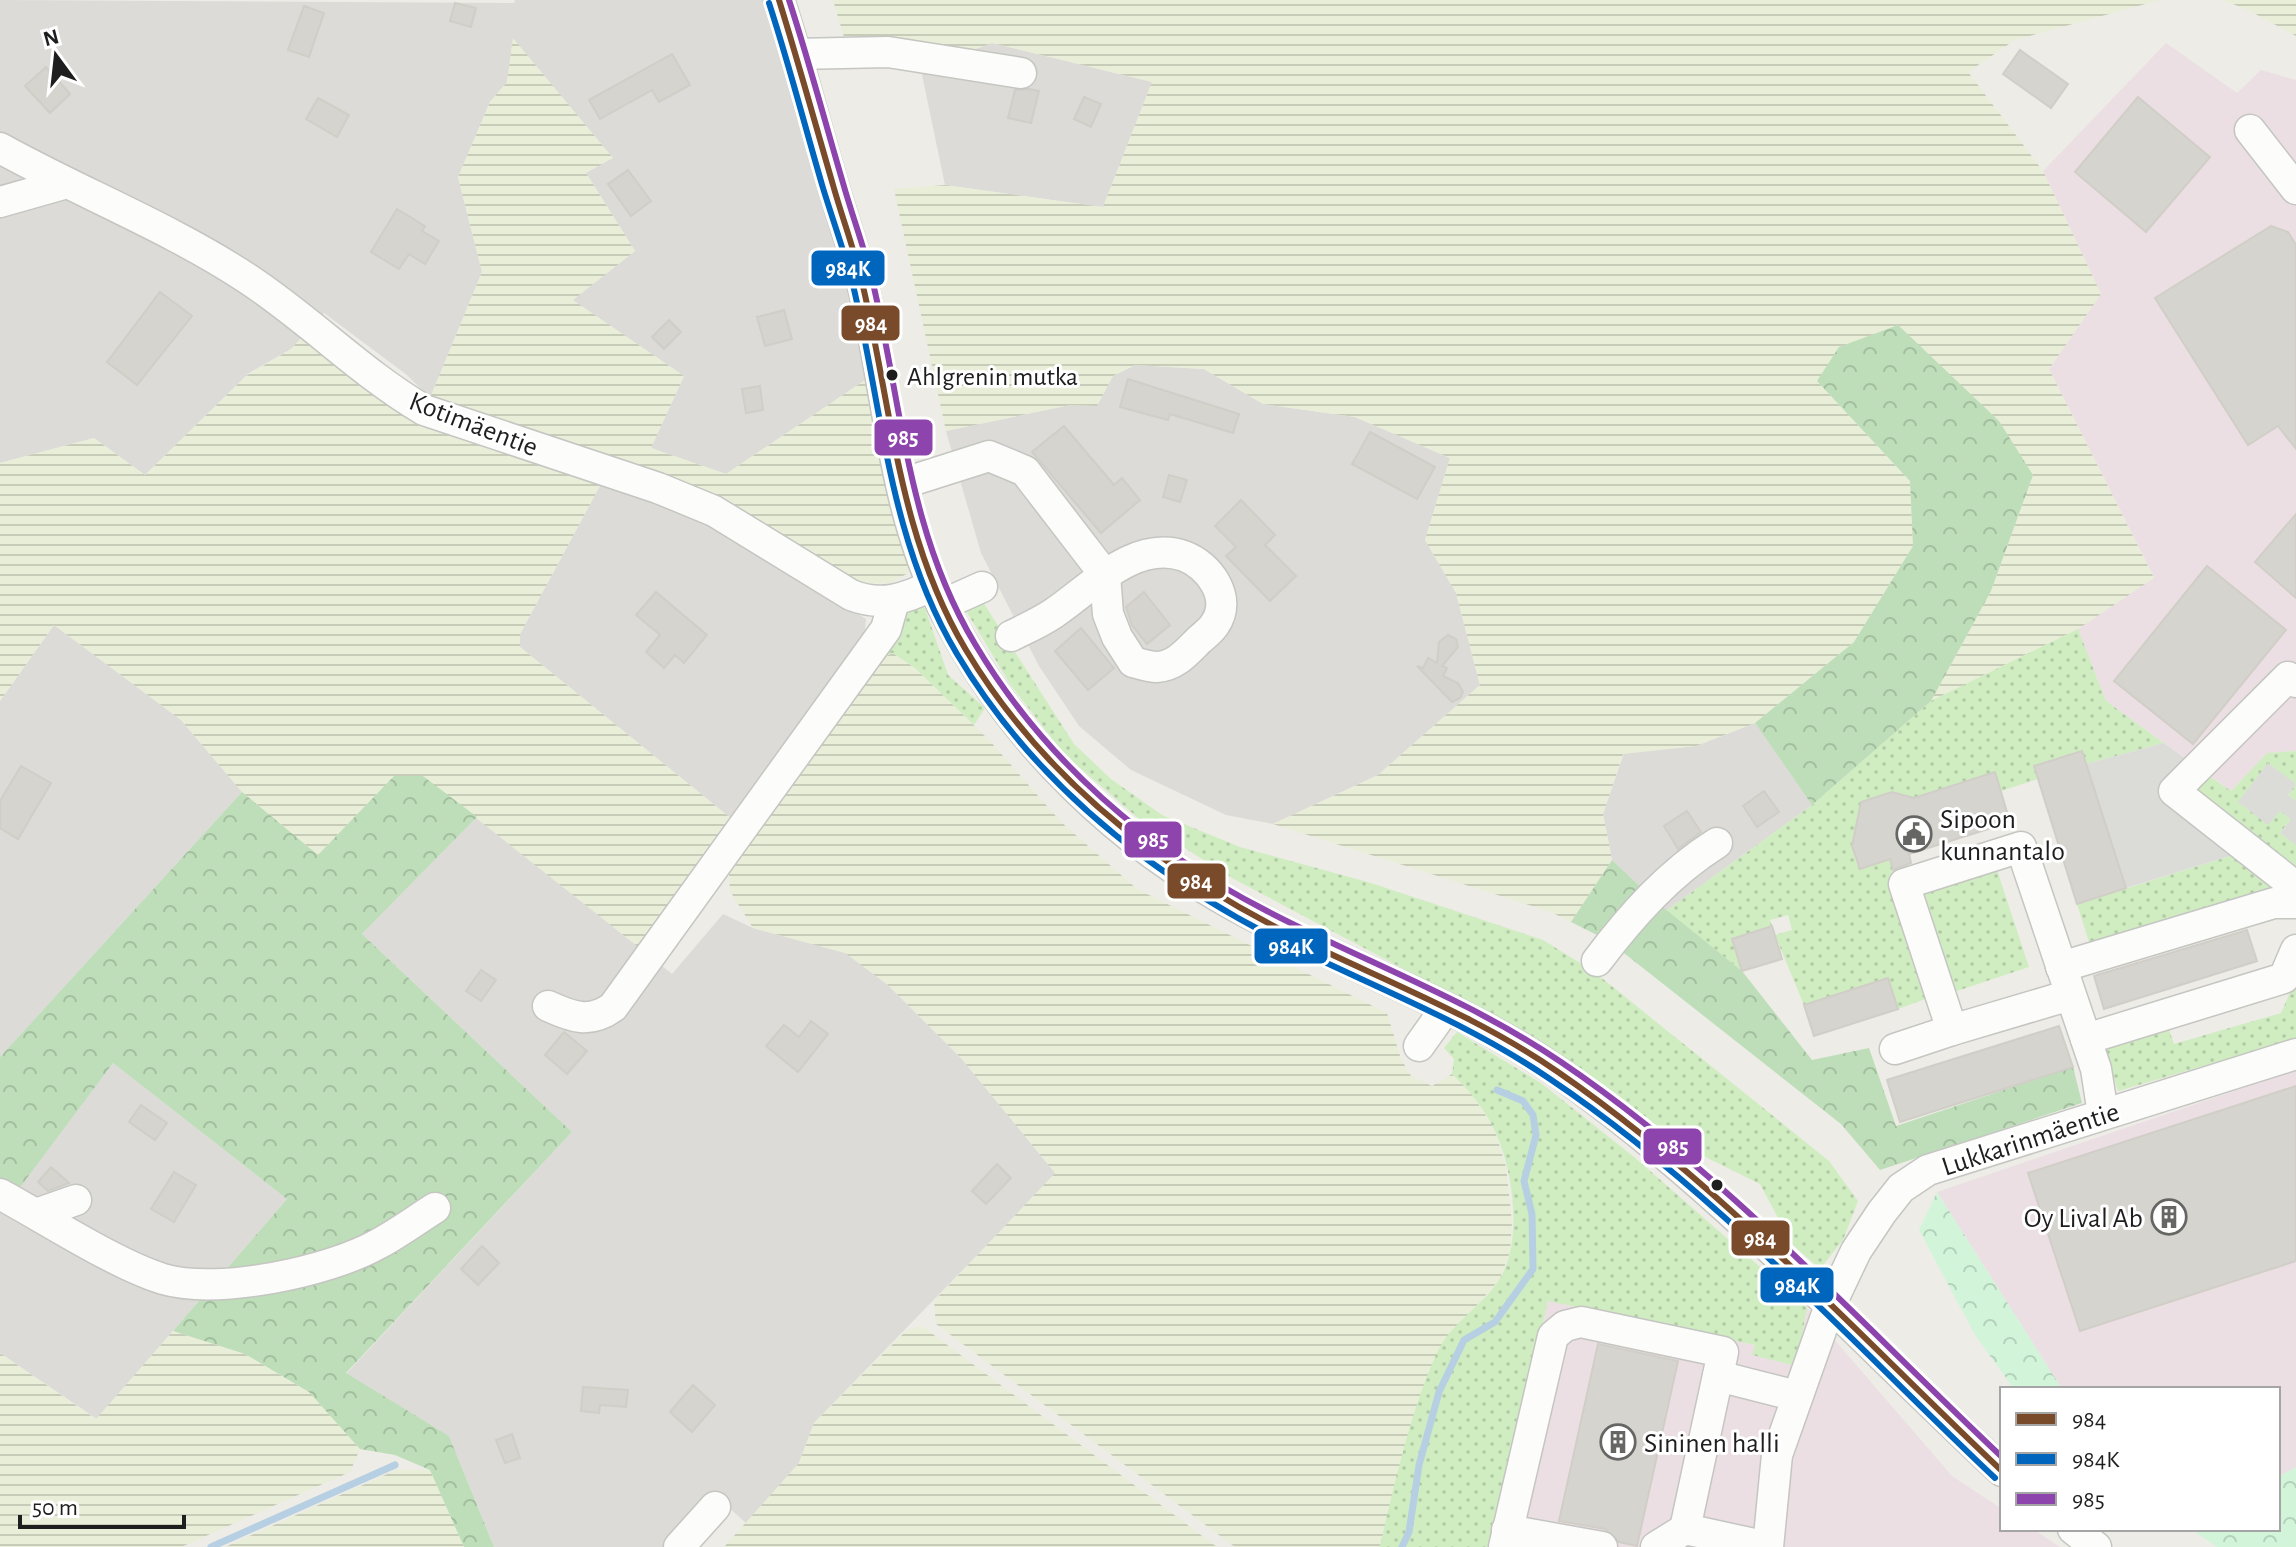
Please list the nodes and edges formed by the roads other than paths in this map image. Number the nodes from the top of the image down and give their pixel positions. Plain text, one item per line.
1 (779, 0) edge
2 (796, 54) junction
3 (1021, 73) dead end
4 (2250, 130) dead end
5 (0, 148) edge
6 (67, 183) junction
7 (2296, 189) edge
8 (0, 202) edge
9 (901, 484) junction
10 (982, 587) dead end
11 (938, 595) junction
12 (894, 601) junction
13 (1011, 636) dead end
14 (2296, 682) edge
15 (1717, 843) dead end
16 (2296, 887) edge
17 (2296, 903) edge
18 (2296, 950) edge
19 (1597, 961) dead end
20 (2061, 967) junction
21 (2070, 995) junction
22 (548, 1006) dead end
23 (1446, 1008) junction
24 (1952, 1030) junction
25 (2086, 1039) junction
26 (1419, 1046) dead end
27 (1895, 1049) dead end
28 (2296, 1054) edge
29 (2103, 1114) junction
30 (0, 1194) edge
31 (76, 1200) dead end
32 (435, 1208) dead end
33 (36, 1214) junction
34 (1829, 1308) junction
35 (1718, 1376) junction
36 (1797, 1396) junction
37 (2000, 1469) edge
38 (715, 1507) dead end
39 (1685, 1529) junction
40 (2076, 1531) edge
41 (1506, 1538) edge
42 (679, 1547) edge
43 (1602, 1547) edge
44 (1656, 1547) edge
45 (2096, 1547) edge

1 - 2 street
2 - 3 street
2 - 9 street
4 - 7 street
5 - 6 street, Kotimäentie
6 - 8 street
6 - 12 street, Kotimäentie
9 - 11 street
9 - 13 street
10 - 11 street, Kotimäentie
11 - 12 street, Kotimäentie
11 - 23 street
12 - 22 street
14 - 16 street
15 - 19 street
17 - 20 street
18 - 25 street
20 - 21 street
20 - 24 street
21 - 24 street
21 - 25 street
23 - 26 street
23 - 34 street
24 - 27 street
25 - 29 street
28 - 29 street, Lukkarinmäentie
29 - 34 street, Lukkarinmäentie
30 - 33 street
31 - 33 street
32 - 33 street
34 - 36 street, Lukkarinmäentie
34 - 37 street
35 - 36 street
35 - 39 street
35 - 41 street
36 - 39 street, Lukkarinmäentie
38 - 42 street
39 - 44 street
40 - 45 street
41 - 43 street

